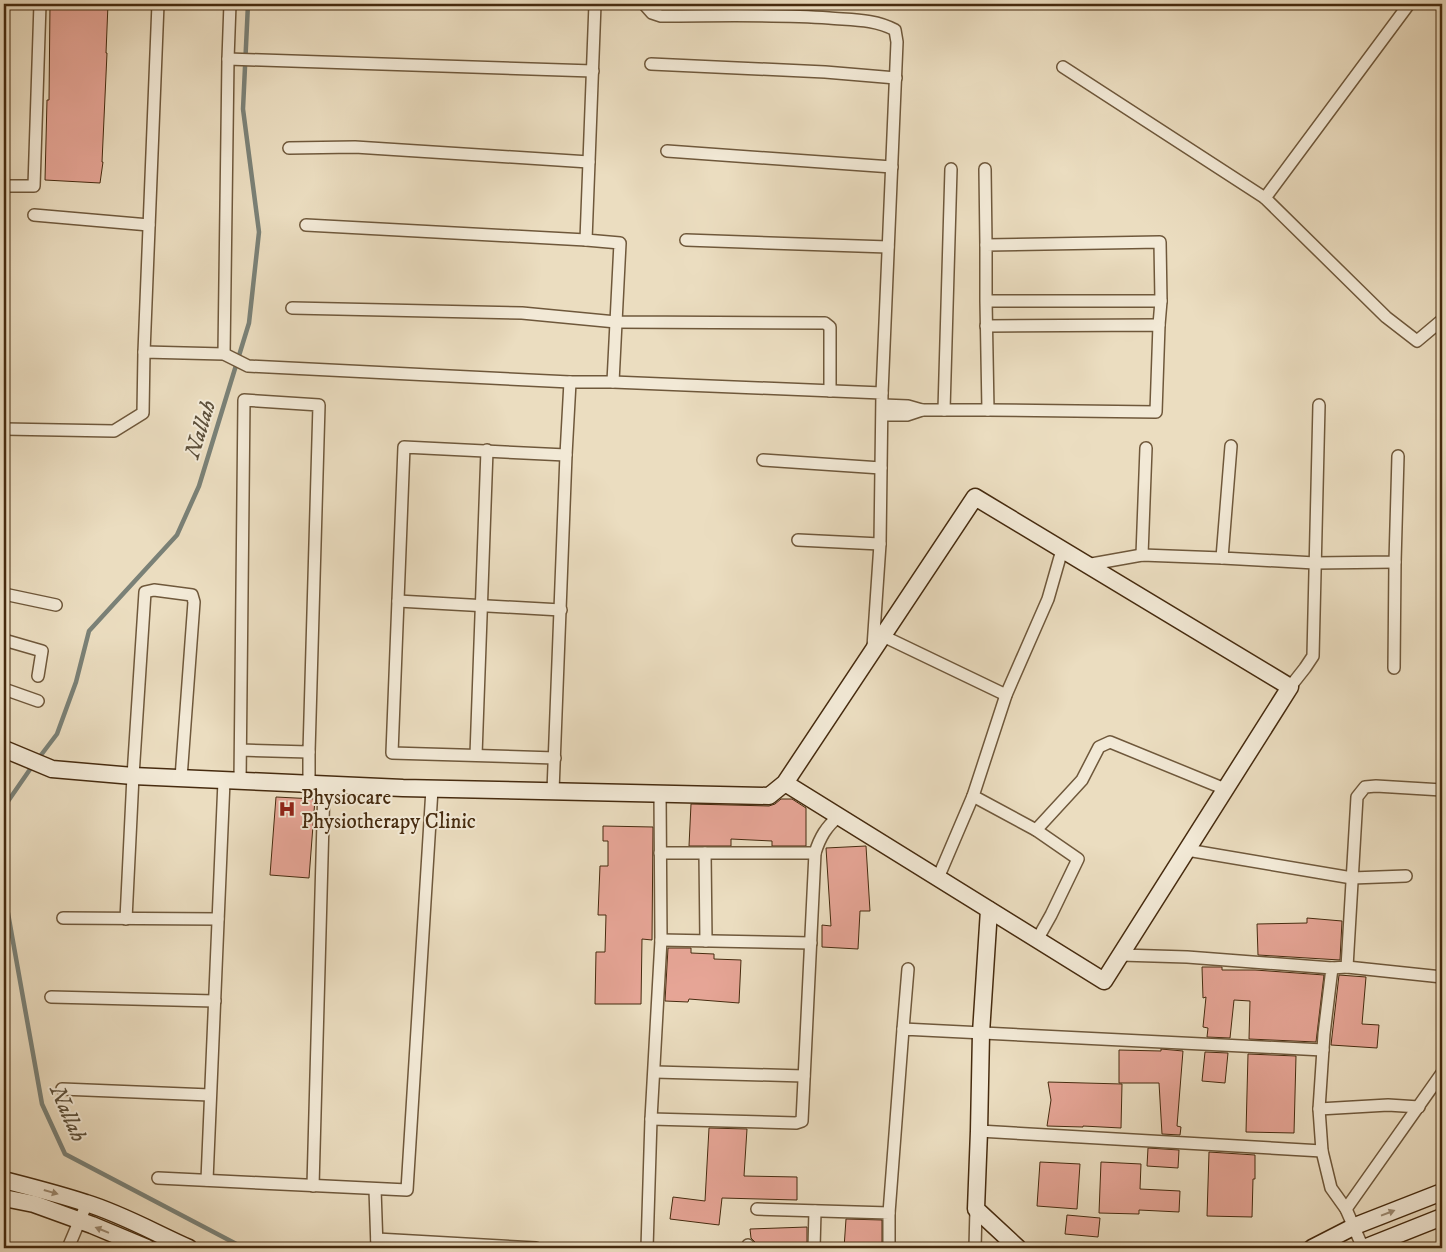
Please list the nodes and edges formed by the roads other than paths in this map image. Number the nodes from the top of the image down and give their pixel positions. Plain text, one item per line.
1 (40, 4) edge
2 (158, 4) edge
3 (230, 4) edge
4 (595, 4) edge
5 (644, 4) edge
6 (1409, 4) edge
7 (228, 59) junction
8 (651, 64) dead end
9 (1063, 67) dead end
10 (593, 71) junction
11 (896, 78) junction
12 (289, 148) dead end
13 (667, 151) dead end
14 (589, 162) junction
15 (892, 167) junction
16 (951, 169) dead end
17 (986, 170) dead end
18 (4, 186) edge
19 (1264, 198) junction
20 (34, 215) dead end
21 (149, 225) junction
22 (306, 225) dead end
23 (586, 240) junction
24 (686, 240) dead end
25 (986, 245) junction
26 (888, 247) junction
27 (986, 300) junction
28 (1161, 301) junction
29 (292, 308) dead end
30 (1442, 320) edge
31 (616, 322) junction
32 (1159, 325) junction
33 (986, 326) junction
34 (144, 352) junction
35 (224, 354) junction
36 (570, 382) junction
37 (613, 382) junction
38 (830, 391) junction
39 (882, 404) junction
40 (1319, 405) dead end
41 (944, 410) junction
42 (988, 410) junction
43 (4, 429) edge
44 (1231, 446) dead end
45 (1146, 448) dead end
46 (487, 450) junction
47 (566, 455) junction
48 (1398, 456) dead end
49 (763, 460) dead end
50 (881, 468) junction
51 (798, 540) dead end
52 (880, 544) junction
53 (1062, 550) junction
54 (1142, 555) junction
55 (1222, 558) junction
56 (1315, 562) junction
57 (1395, 562) junction
58 (1086, 565) junction
59 (4, 594) edge
60 (398, 601) junction
61 (56, 605) dead end
62 (482, 605) junction
63 (561, 610) junction
64 (883, 636) junction
65 (4, 640) edge
66 (873, 650) junction
67 (1394, 668) dead end
68 (38, 676) dead end
69 (1290, 687) junction
70 (4, 689) edge
71 (1006, 695) junction
72 (38, 701) dead end
73 (4, 749) edge
74 (241, 750) junction
75 (309, 752) junction
76 (476, 755) junction
77 (555, 758) junction
78 (133, 776) junction
79 (181, 778) junction
80 (232, 781) junction
81 (785, 783) junction
82 (316, 785) junction
83 (432, 789) junction
84 (1225, 789) junction
85 (1442, 790) edge
86 (553, 791) junction
87 (660, 794) junction
88 (973, 796) junction
89 (839, 816) junction
90 (1036, 830) junction
91 (1187, 850) junction
92 (660, 853) junction
93 (705, 853) junction
94 (815, 853) junction
95 (1406, 876) dead end
96 (938, 878) junction
97 (1352, 878) junction
98 (989, 910) junction
99 (63, 918) dead end
100 (126, 919) junction
101 (218, 919) junction
102 (662, 940) junction
103 (1037, 940) junction
104 (706, 941) junction
105 (811, 943) junction
106 (1121, 955) junction
107 (1347, 967) junction
108 (1332, 968) junction
109 (908, 969) dead end
110 (1442, 977) edge
111 (51, 997) dead end
112 (214, 1001) junction
113 (903, 1029) junction
114 (981, 1033) junction
115 (1323, 1050) junction
116 (655, 1072) junction
117 (1442, 1074) edge
118 (804, 1076) junction
119 (62, 1089) dead end
120 (210, 1095) junction
121 (1418, 1107) junction
122 (1319, 1110) junction
123 (651, 1119) junction
124 (980, 1131) junction
125 (1322, 1151) junction
126 (158, 1178) dead end
127 (4, 1180) edge
128 (207, 1180) junction
129 (313, 1186) junction
130 (375, 1189) junction
131 (1442, 1192) edge
132 (4, 1198) edge
133 (87, 1203) junction
134 (757, 1209) dead end
135 (976, 1209) junction
136 (1346, 1209) junction
137 (815, 1211) junction
138 (889, 1213) junction
139 (1442, 1217) edge
140 (80, 1221) junction
141 (1354, 1226) junction
142 (377, 1244) edge
143 (68, 1248) edge
144 (147, 1248) edge
145 (189, 1248) edge
146 (536, 1248) edge
147 (647, 1248) edge
148 (814, 1248) edge
149 (889, 1248) edge
150 (975, 1248) edge
151 (1018, 1248) edge
152 (1312, 1248) edge
153 (1363, 1248) edge

1 - 18 street
2 - 21 street
3 - 7 street
4 - 10 street
5 - 11 street
6 - 19 street
7 - 10 street
7 - 35 street
8 - 11 street
9 - 19 street
10 - 14 street
11 - 15 street
12 - 14 street
13 - 15 street
14 - 23 street
15 - 26 street
16 - 41 street
17 - 25 street
19 - 30 street
20 - 21 street
21 - 34 street
22 - 23 street
23 - 31 street
24 - 26 street
25 - 27 street
25 - 28 street
26 - 39 street
27 - 28 street
27 - 33 street
28 - 32 street
29 - 31 street
31 - 37 street
31 - 38 street
32 - 33 street
32 - 42 street
33 - 42 street
34 - 35 street
34 - 43 street
35 - 36 street
36 - 37 street
36 - 47 street
37 - 38 street
38 - 39 street
39 - 41 street
39 - 50 street
40 - 56 street
41 - 42 street
44 - 55 street
45 - 54 street
46 - 47 street
46 - 60 street
46 - 62 street
47 - 63 street
48 - 57 street
49 - 50 street
50 - 52 street
51 - 52 street
52 - 66 street
53 - 58 street
53 - 64 street
53 - 71 street
54 - 55 street
54 - 58 street
55 - 56 street
56 - 57 street
56 - 69 street
57 - 67 street
58 - 69 street
59 - 61 street
60 - 62 street
60 - 76 street
62 - 63 street
62 - 76 street
63 - 77 street
64 - 66 street
64 - 71 street
65 - 68 street
66 - 81 street
69 - 84 street
70 - 72 street
71 - 88 street
73 - 78 street
74 - 75 street
74 - 75 street
74 - 80 street
75 - 82 street
76 - 77 street
77 - 86 street
78 - 79 street
78 - 79 street
78 - 100 street
79 - 80 street
80 - 82 street
80 - 101 street
81 - 87 street
81 - 89 street
82 - 83 street
82 - 129 street
83 - 86 street
83 - 130 street
84 - 90 street
84 - 91 street
85 - 97 street
86 - 87 street
87 - 92 street
88 - 90 street
88 - 96 street
89 - 94 street
89 - 96 street
90 - 103 street
91 - 97 street
91 - 106 street
92 - 93 street
92 - 102 street
93 - 94 street
93 - 104 street
94 - 105 street
95 - 97 street
96 - 98 street
97 - 107 street
98 - 103 street
98 - 114 street
99 - 100 street
100 - 101 street
101 - 112 street
102 - 104 street
102 - 116 street
103 - 106 street
104 - 105 street
105 - 118 street
106 - 108 street
107 - 108 street
107 - 110 street
108 - 115 street
109 - 113 street
111 - 112 street
112 - 120 street
113 - 114 street
113 - 138 street
114 - 115 street
114 - 124 street
115 - 122 street
116 - 118 street
116 - 123 street
117 - 121 street
118 - 123 street
119 - 120 street
120 - 128 street
121 - 122 street
121 - 136 street
122 - 125 street
123 - 147 street
124 - 125 street
124 - 135 street
125 - 136 street
126 - 128 street
127 -> 133 street
128 - 129 street
129 - 130 street
130 - 142 street
141 -> 131 street
132 - 140 street
133 - 140 street
133 - 145 street
134 - 137 street
135 - 150 street
135 - 151 street
136 - 141 street
137 - 138 street
137 - 148 street
138 - 149 street
139 - 153 street
140 - 143 street
144 -> 140 street
141 - 152 street
141 - 153 street
142 - 146 street

